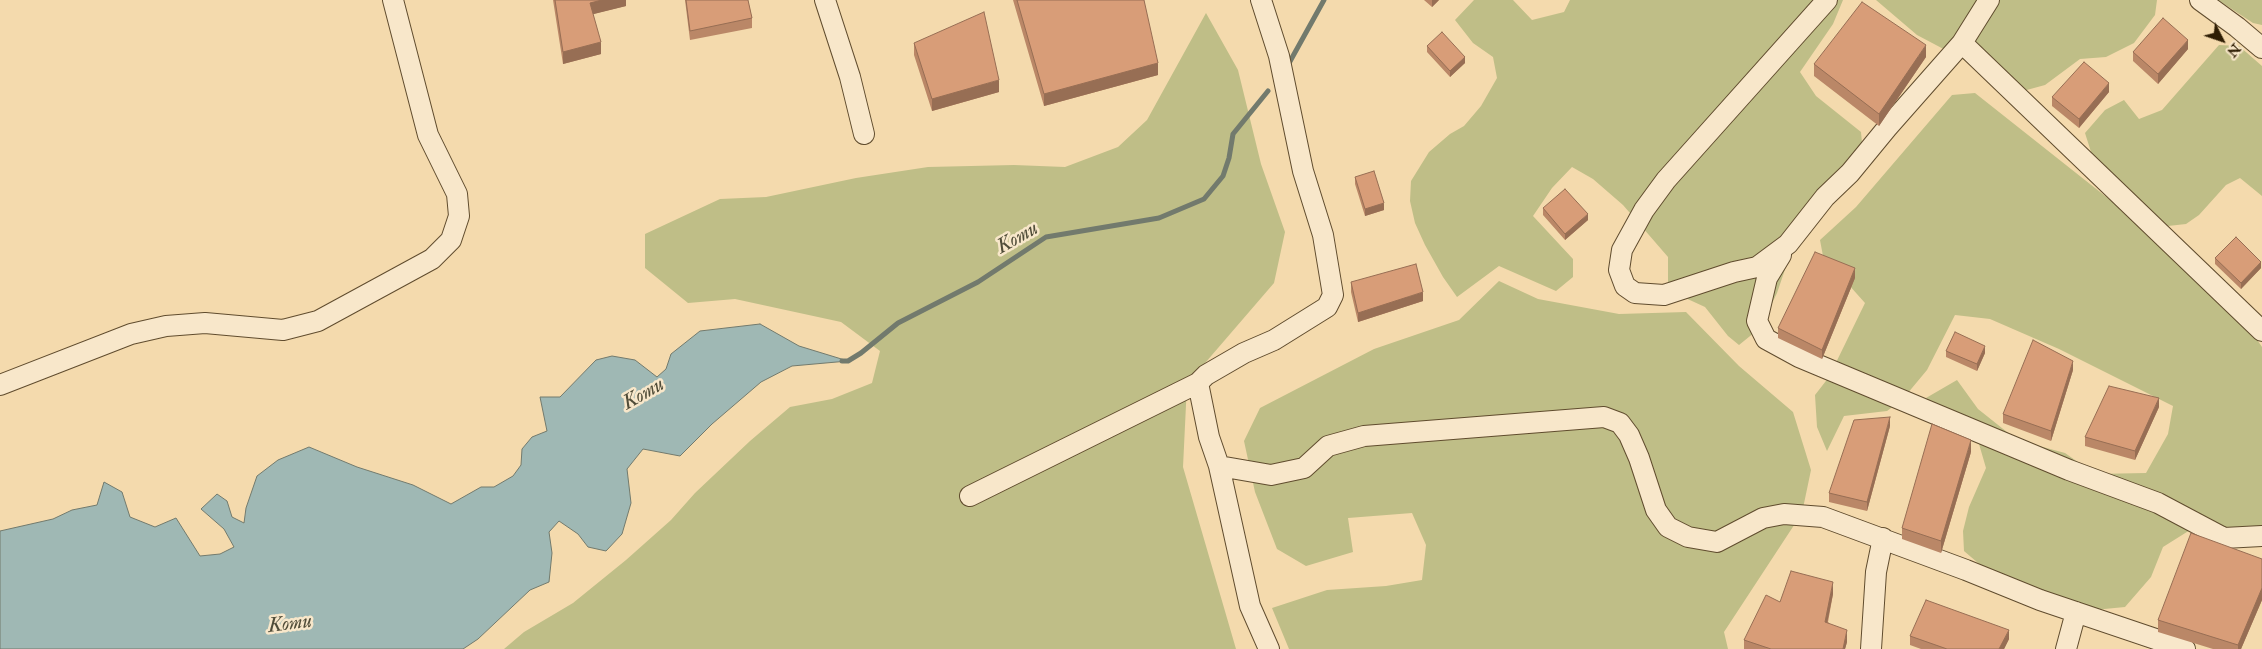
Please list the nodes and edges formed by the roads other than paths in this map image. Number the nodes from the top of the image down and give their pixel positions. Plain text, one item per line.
1 (393, 0) edge
2 (825, 0) edge
3 (1261, 0) edge
4 (1827, 0) edge
5 (1989, 0) edge
6 (2200, 0) edge
7 (1962, 43) junction
8 (2262, 48) edge
9 (864, 134) dead end
10 (1788, 244) junction
11 (2262, 331) edge
12 (1198, 383) junction
13 (0, 385) edge
14 (1219, 466) junction
15 (970, 496) dead end
16 (2262, 536) edge
17 (1882, 538) junction
18 (2076, 612) junction
19 (1269, 649) edge
20 (1872, 649) edge
21 (2066, 649) edge
22 (2185, 649) edge

1 - 13 street
2 - 9 street
3 - 12 street
4 - 10 street
5 - 7 street
6 - 8 street
7 - 10 street
7 - 11 street
10 - 16 street
12 - 14 street
12 - 15 street
14 - 17 street
14 - 19 street
17 - 18 street
17 - 20 street
18 - 21 street
18 - 22 street

